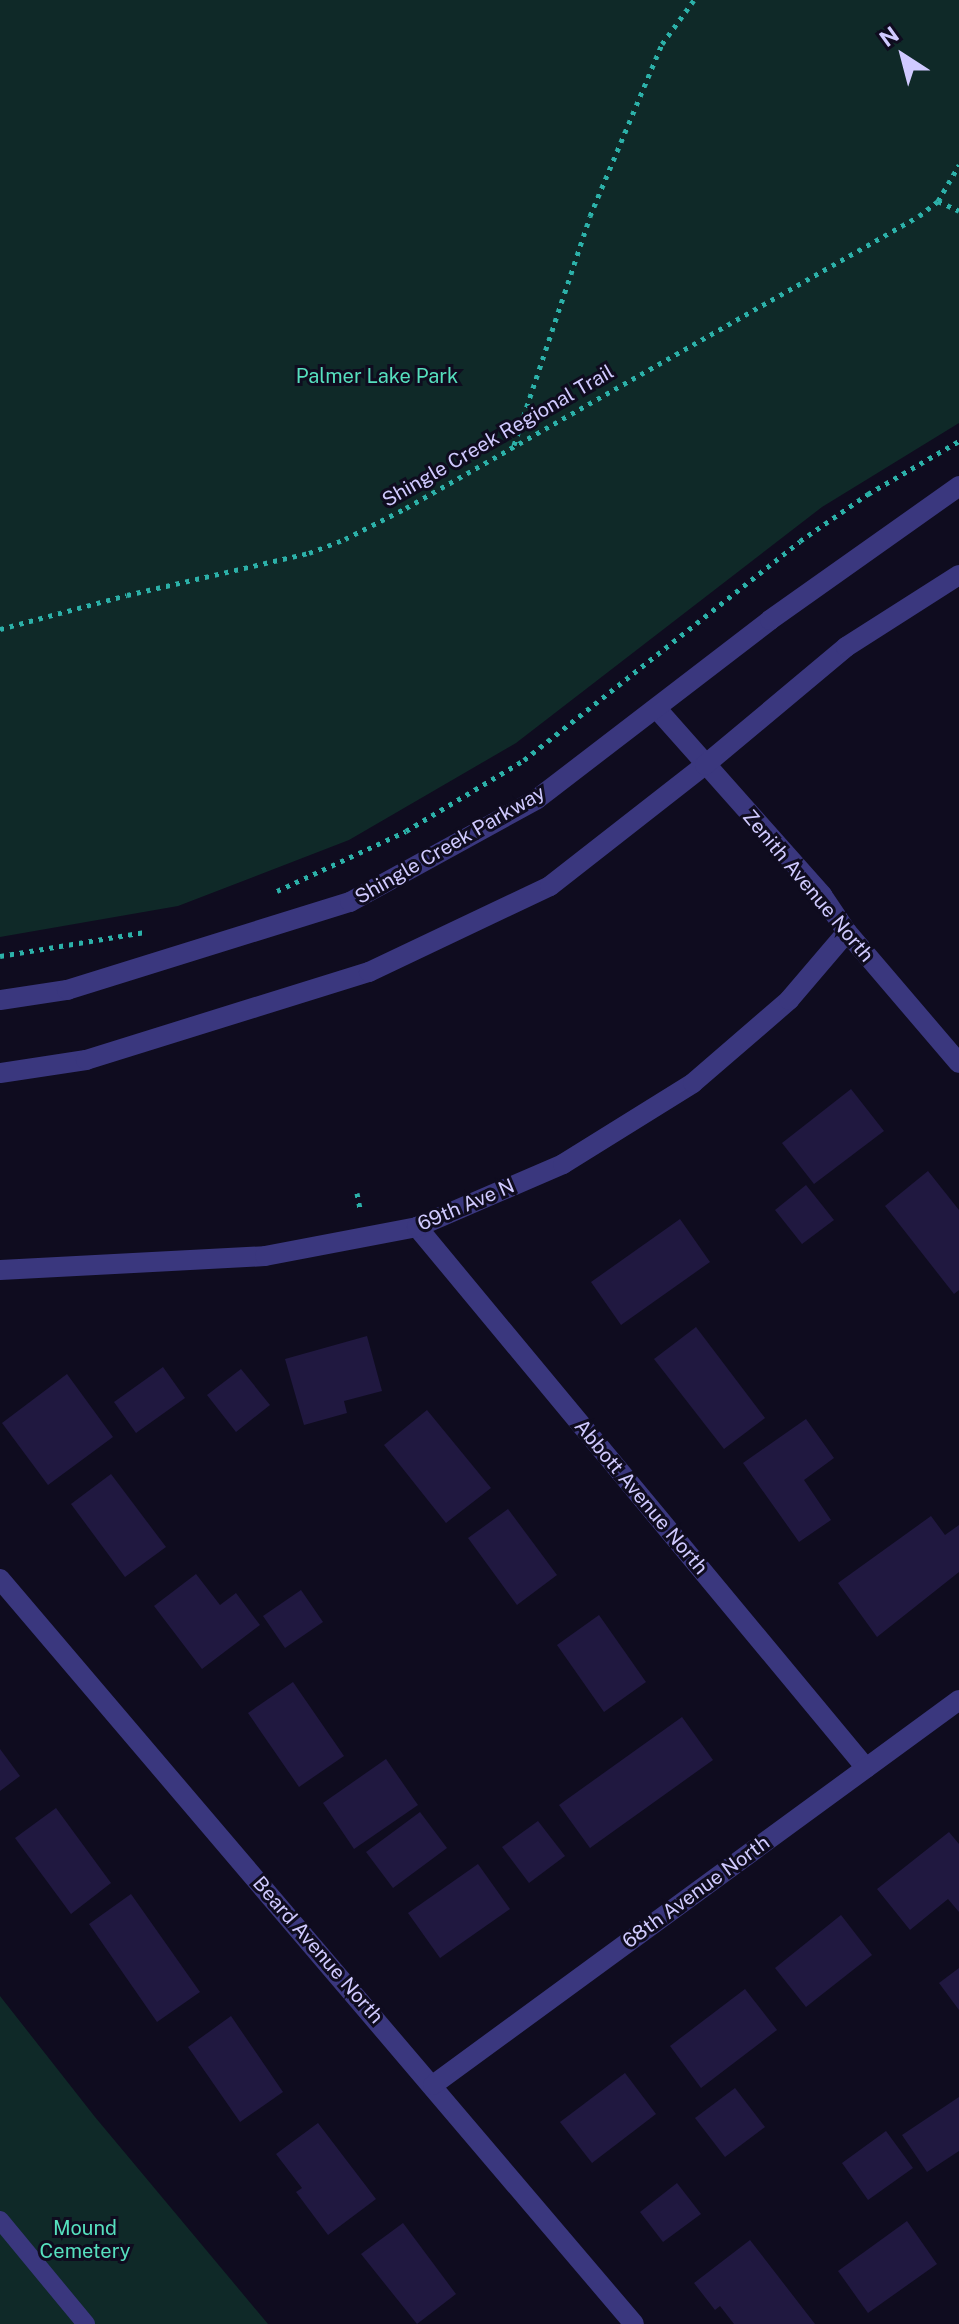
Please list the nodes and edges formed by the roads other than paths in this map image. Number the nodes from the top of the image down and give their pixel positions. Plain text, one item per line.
1 (959, 486) edge
2 (959, 575) edge
3 (657, 709) junction
4 (705, 765) junction
5 (847, 932) junction
6 (0, 1000) edge
7 (959, 1063) edge
8 (0, 1073) edge
9 (417, 1227) junction
10 (0, 1270) edge
11 (0, 1579) edge
12 (959, 1700) edge
13 (866, 1768) junction
14 (433, 2085) junction
15 (0, 2220) edge
16 (86, 2324) edge
17 (634, 2324) edge

1 - 3 street, Shingle Creek Parkway
2 - 4 street
3 - 4 street, Zenith Avenue North
3 - 6 street, Shingle Creek Parkway
4 - 5 street, Zenith Avenue North
4 - 8 street
5 - 7 street, Zenith Avenue North
5 - 9 street, 69th Ave N
9 - 10 street, 69th Ave N
9 - 13 street, Abbott Avenue North
11 - 14 street, Beard Avenue North
12 - 13 street, 68th Avenue North
13 - 14 street, 68th Avenue North
14 - 17 street, Beard Avenue North
15 - 16 lane

